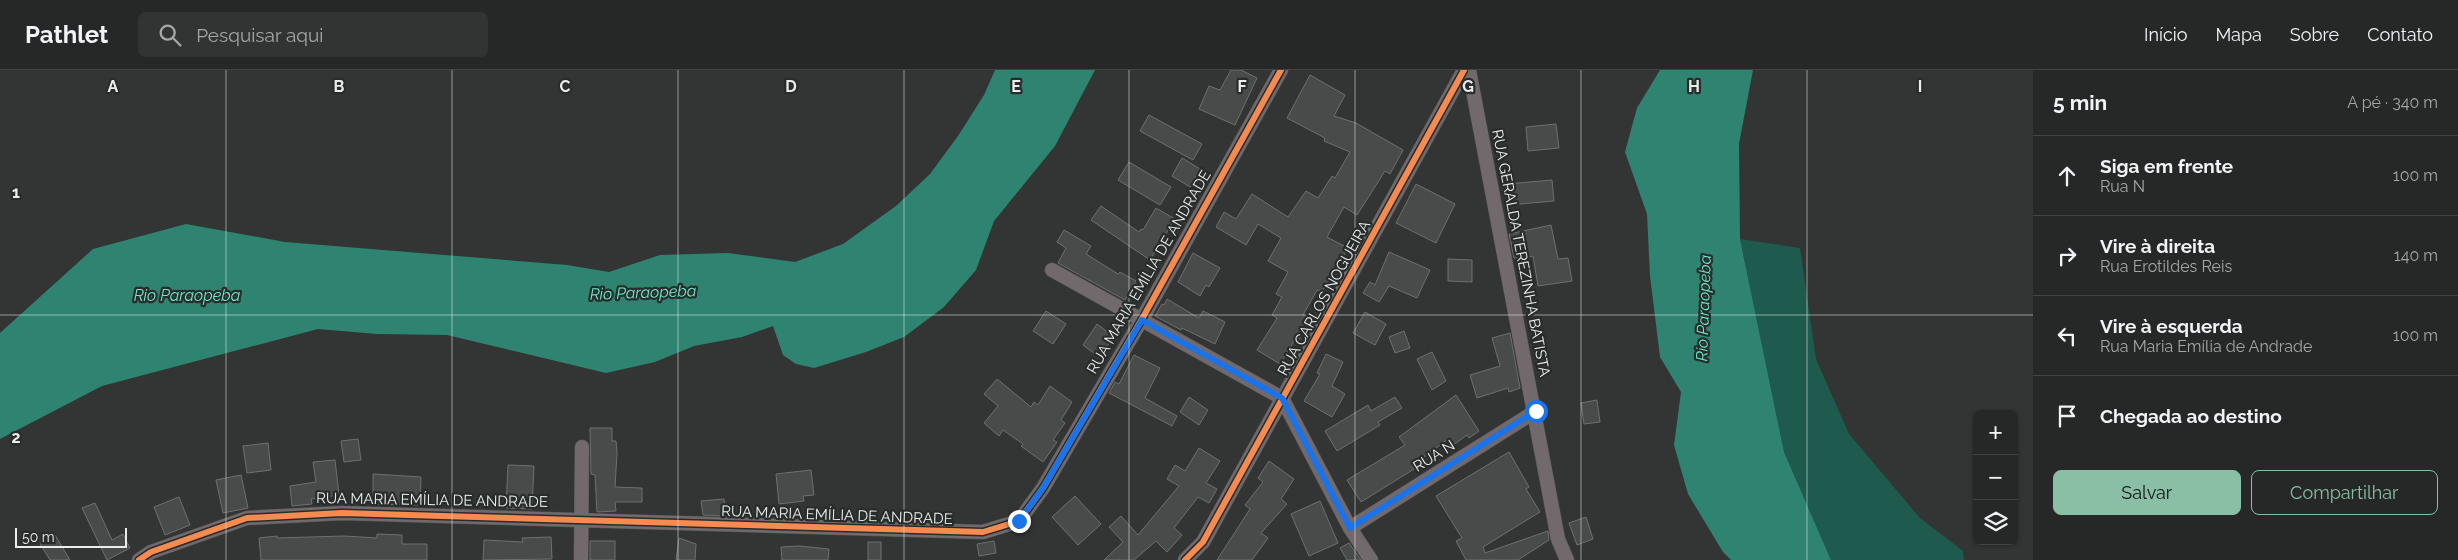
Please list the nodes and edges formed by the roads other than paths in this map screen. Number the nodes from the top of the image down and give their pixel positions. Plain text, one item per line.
1 (1281, 70) edge
2 (1464, 70) edge
3 (1469, 70) edge
4 (1052, 270) dead end
5 (1142, 320) junction
6 (1282, 398) junction
7 (1536, 411) junction
8 (582, 447) dead end
9 (582, 519) junction
10 (1350, 528) junction
11 (152, 556) edge
12 (139, 560) edge
13 (580, 560) edge
14 (1185, 560) edge
15 (1371, 560) edge
16 (1567, 560) edge

1 - 5 street, RUA MARIA EMÍLIA DE ANDRADE
2 - 6 street, RUA CARLOS NOGUEIRA
3 - 7 street, RUA GERALDA TEREZINHA BATISTA
4 - 5 street
5 - 6 street
5 - 9 street, RUA MARIA EMÍLIA DE ANDRADE
6 - 10 street
6 - 14 street, RUA CARLOS NOGUEIRA
7 - 10 street, RUA N
7 - 16 street, RUA GERALDA TEREZINHA BATISTA
8 - 9 street
9 - 11 street, RUA MARIA EMÍLIA DE ANDRADE
9 - 13 street
10 - 15 street
11 - 12 street, RUA MARIA EMÍLIA DE ANDRADE

